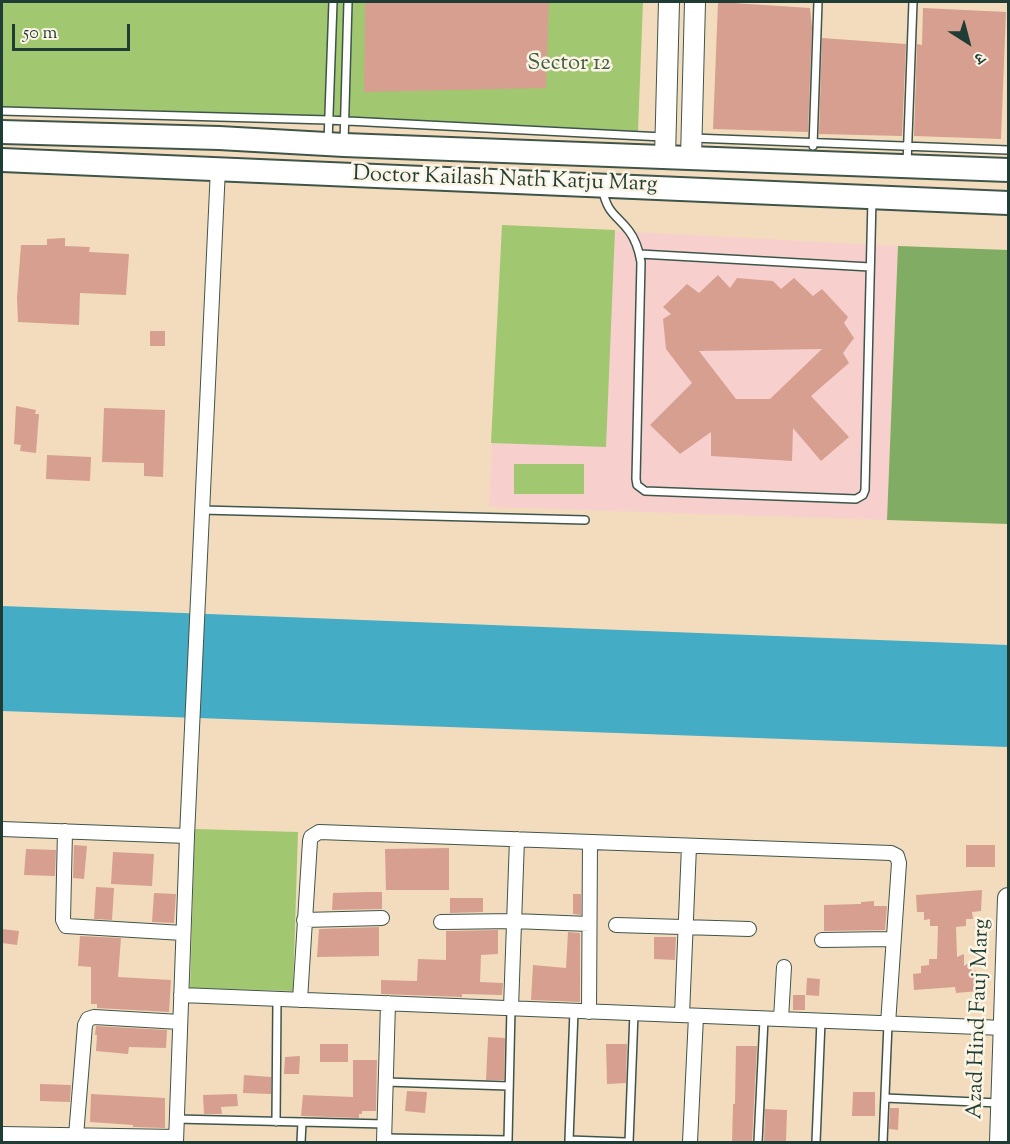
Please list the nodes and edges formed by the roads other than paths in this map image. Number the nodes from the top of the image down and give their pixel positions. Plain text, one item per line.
1 (333, 2) edge
2 (348, 2) edge
3 (669, 2) edge
4 (695, 2) edge
5 (818, 2) edge
6 (913, 2) edge
7 (2, 111) edge
8 (328, 120) junction
9 (345, 121) junction
10 (2, 132) edge
11 (336, 145) junction
12 (406, 147) junction
13 (665, 147) junction
14 (691, 148) junction
15 (1008, 150) edge
16 (813, 154) junction
17 (907, 157) junction
18 (2, 160) edge
19 (218, 168) junction
20 (1008, 170) edge
21 (405, 177) junction
22 (602, 185) junction
23 (872, 197) junction
24 (1008, 203) edge
25 (640, 254) junction
26 (870, 267) junction
27 (202, 510) junction
28 (585, 520) dead end
29 (2, 829) edge
30 (66, 831) junction
31 (187, 836) junction
32 (517, 839) junction
33 (590, 842) junction
34 (689, 846) junction
35 (1008, 898) edge
36 (382, 918) dead end
37 (304, 920) junction
38 (514, 921) junction
39 (441, 922) dead end
40 (590, 924) junction
41 (616, 926) dead end
42 (686, 927) junction
43 (748, 928) dead end
44 (183, 933) junction
45 (1008, 936) edge
46 (892, 939) junction
47 (822, 940) dead end
48 (784, 967) dead end
49 (181, 995) junction
50 (1007, 995) edge
51 (277, 999) junction
52 (300, 1000) junction
53 (388, 1004) junction
54 (511, 1008) junction
55 (574, 1011) junction
56 (589, 1012) junction
57 (634, 1013) junction
58 (689, 1016) junction
59 (764, 1018) junction
60 (781, 1019) junction
61 (821, 1021) junction
62 (180, 1022) junction
63 (888, 1024) junction
64 (1004, 1028) junction
65 (1006, 1053) edge
66 (386, 1082) junction
67 (509, 1086) junction
68 (885, 1098) junction
69 (1001, 1103) junction
70 (177, 1119) junction
71 (276, 1122) junction
72 (302, 1122) junction
73 (2, 1134) edge
74 (384, 1135) edge
75 (76, 1136) junction
76 (52, 1139) edge
77 (115, 1139) edge
78 (176, 1140) edge
79 (508, 1141) edge
80 (569, 1141) edge
81 (301, 1143) edge
82 (627, 1143) edge
83 (690, 1143) edge
84 (758, 1143) edge
85 (816, 1143) edge
86 (883, 1143) edge
87 (1000, 1143) edge

1 - 8 lane
2 - 9 lane
3 - 13 street
4 - 14 street
5 - 16 lane
6 - 17 lane
7 - 8 lane
8 - 9 lane
8 - 11 lane
9 - 11 lane
9 - 13 lane
10 - 11 main road, Doctor Kailash Nath Katju Marg
11 - 12 main road, Doctor Kailash Nath Katju Marg
12 - 13 main road, Doctor Kailash Nath Katju Marg
12 - 21 main road
13 - 14 main road, Doctor Kailash Nath Katju Marg
14 - 16 main road, Doctor Kailash Nath Katju Marg
15 - 17 lane
16 - 17 main road, Doctor Kailash Nath Katju Marg
17 - 20 main road, Doctor Kailash Nath Katju Marg
18 - 19 main road, Doctor Kailash Nath Katju Marg
19 - 21 main road, Doctor Kailash Nath Katju Marg
19 - 27 street
21 - 22 main road, Doctor Kailash Nath Katju Marg
22 - 23 main road, Doctor Kailash Nath Katju Marg
22 - 25 lane
23 - 24 main road, Doctor Kailash Nath Katju Marg
23 - 26 lane
25 - 26 lane
25 - 26 lane
27 - 28 lane
27 - 31 street
29 - 30 street
30 - 31 street
30 - 44 street
31 - 44 street
32 - 33 street
32 - 37 street
32 - 38 street
33 - 34 street
33 - 40 street
34 - 42 street
34 - 46 street
35 - 45 street, Azad Hind Fauj Marg
36 - 37 street
37 - 52 street
38 - 39 street
38 - 40 street
38 - 54 street
40 - 56 street
41 - 42 street
42 - 43 street
42 - 58 street
44 - 49 street
45 - 50 street, Azad Hind Fauj Marg
46 - 47 street
46 - 63 street
48 - 60 street
49 - 51 street
49 - 62 street
50 - 64 street, Azad Hind Fauj Marg
51 - 52 street
51 - 71 lane
52 - 53 street
53 - 54 street
53 - 66 street
54 - 55 street
54 - 67 lane
55 - 56 street
55 - 80 lane
56 - 57 street
57 - 58 street
57 - 82 lane
58 - 59 street
58 - 83 street
59 - 60 street
59 - 84 lane
60 - 61 street
61 - 63 street
61 - 85 lane
62 - 70 street
62 - 75 street
63 - 64 street
63 - 68 lane
64 - 65 street, Azad Hind Fauj Marg
65 - 69 street, Azad Hind Fauj Marg
66 - 67 lane
66 - 74 street
67 - 79 lane
68 - 69 lane
68 - 86 lane
69 - 87 street, Azad Hind Fauj Marg
70 - 71 lane
70 - 78 street
71 - 72 lane
72 - 74 lane
72 - 81 lane
73 - 76 street
74 - 79 lane
75 - 76 street
75 - 77 street
77 - 78 street
80 - 82 lane

